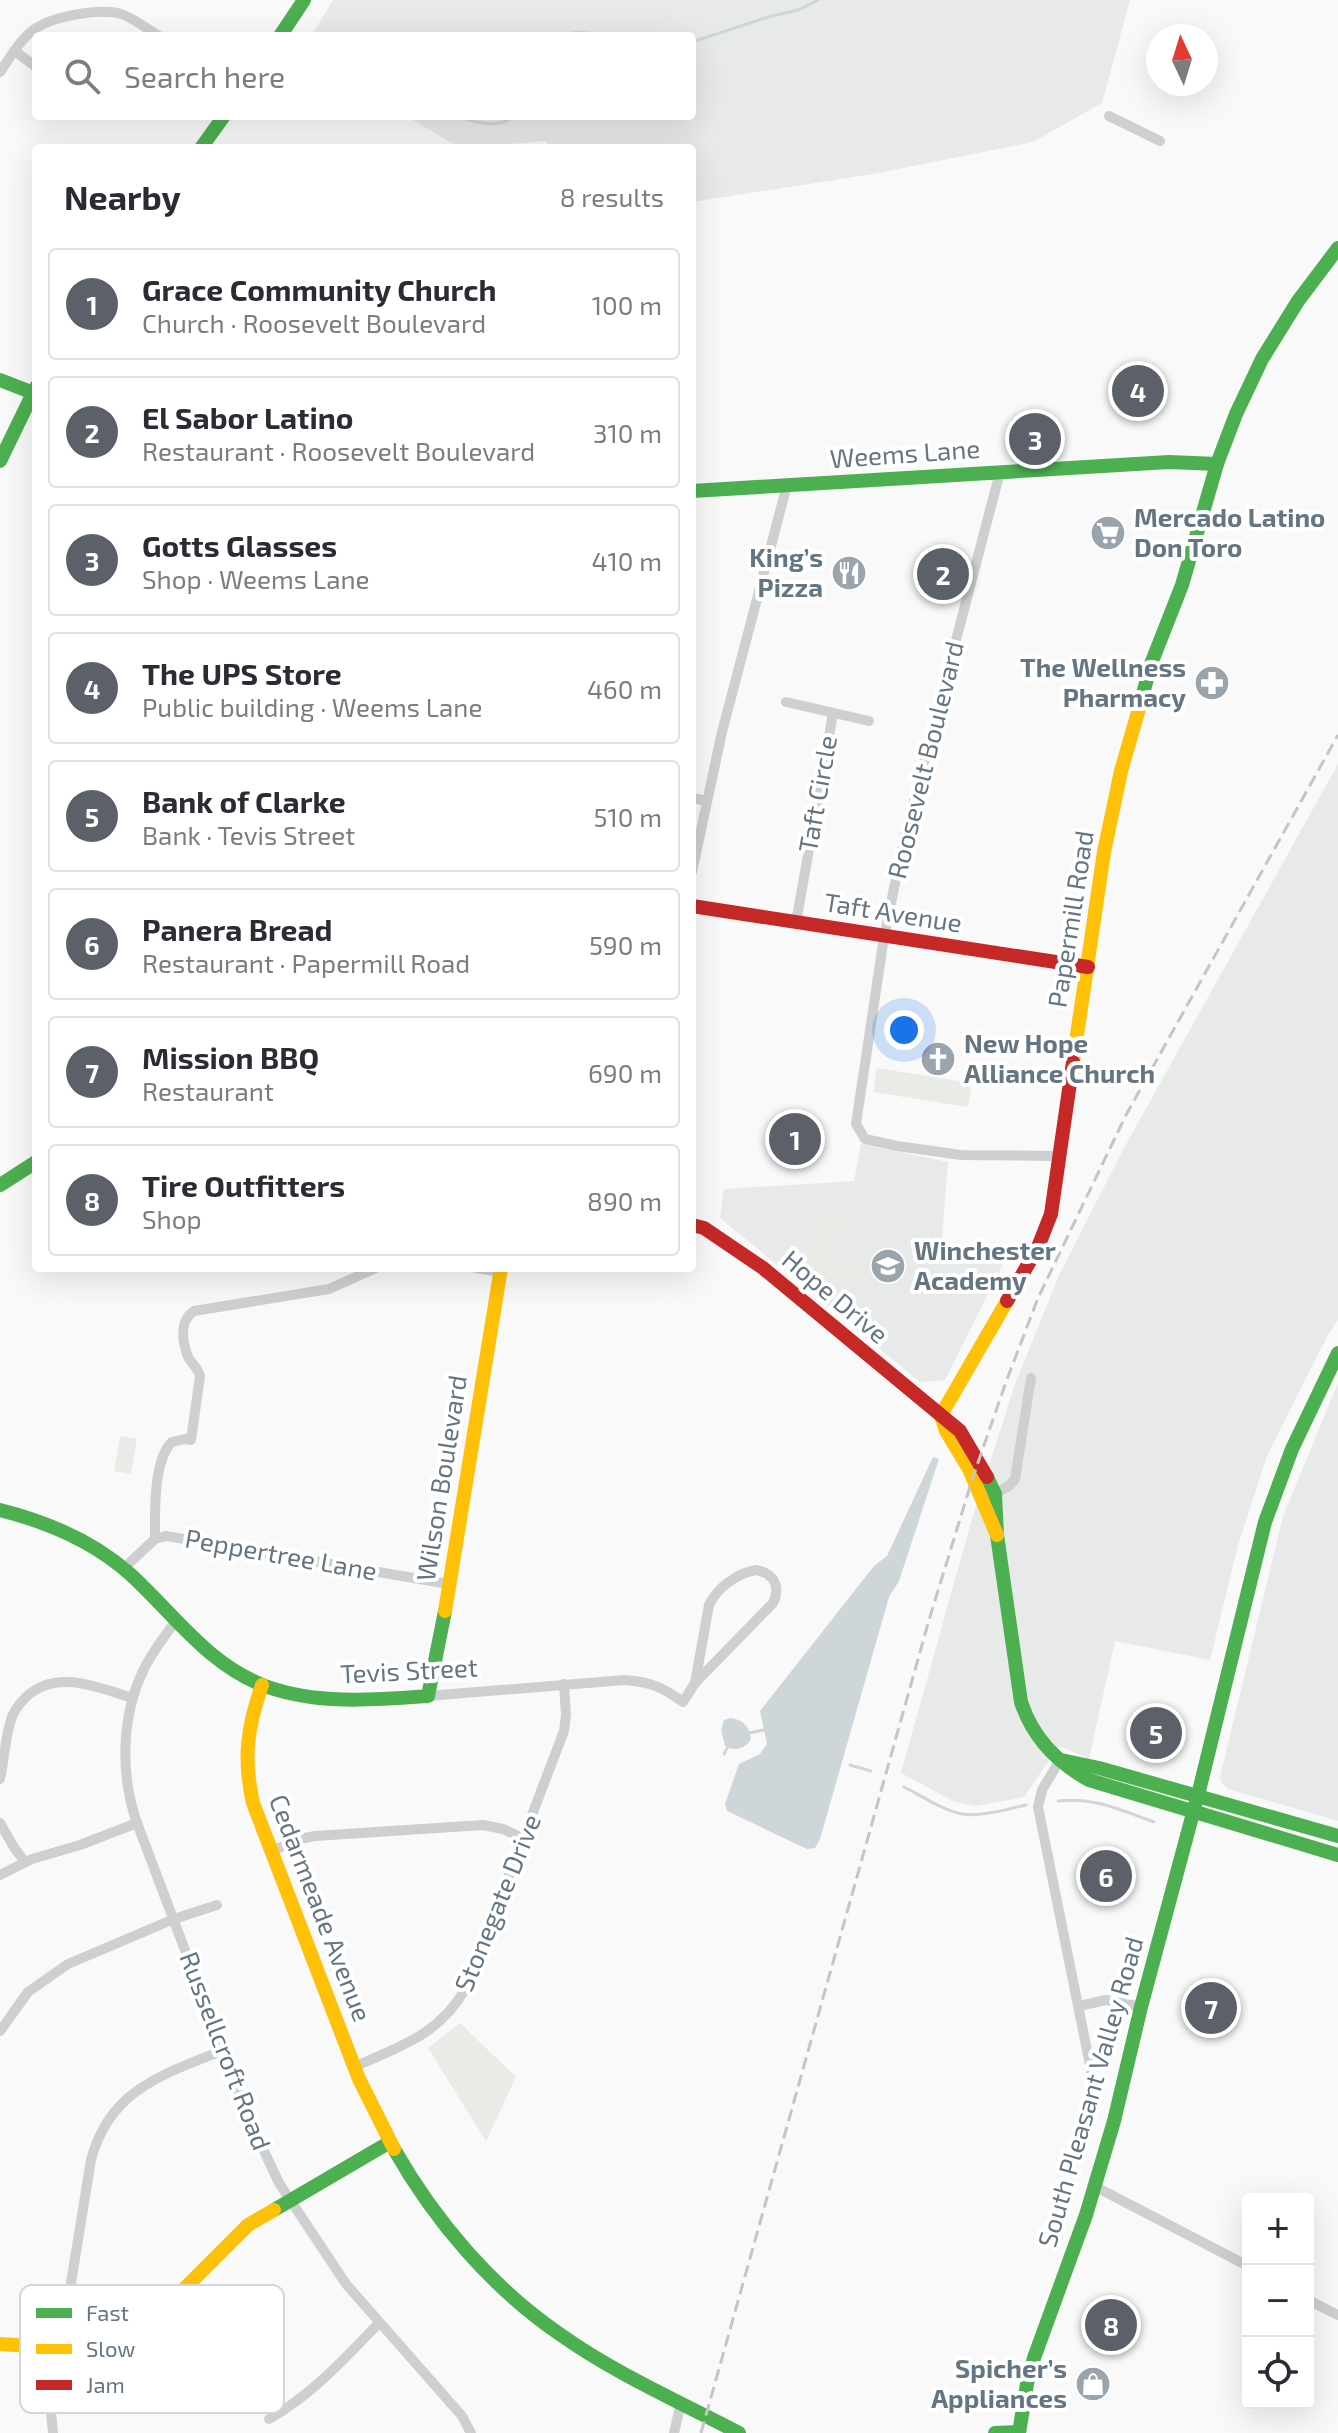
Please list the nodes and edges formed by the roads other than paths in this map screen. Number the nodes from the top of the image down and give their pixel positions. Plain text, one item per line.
1 (304, 0) edge
2 (32, 32) edge
3 (32, 32) edge
4 (153, 32) edge
5 (283, 32) edge
6 (15, 51) junction
7 (32, 64) edge
8 (0, 72) edge
9 (1109, 116) dead end
10 (221, 120) edge
11 (1160, 141) dead end
12 (204, 144) edge
13 (1338, 248) edge
14 (0, 380) edge
15 (32, 390) edge
16 (32, 397) edge
17 (0, 461) edge
18 (1217, 464) junction
19 (1000, 472) junction
20 (787, 485) junction
21 (696, 491) edge
22 (786, 702) dead end
23 (833, 713) junction
24 (869, 721) dead end
25 (696, 799) edge
26 (707, 801) junction
27 (696, 853) edge
28 (696, 907) edge
29 (796, 923) junction
30 (884, 937) junction
31 (1088, 967) junction
32 (1059, 1156) junction
33 (32, 1165) edge
34 (0, 1185) edge
35 (696, 1226) edge
36 (367, 1272) edge
37 (501, 1272) edge
38 (1338, 1353) edge
39 (1031, 1378) dead end
40 (941, 1415) junction
41 (995, 1494) junction
42 (0, 1510) edge
43 (997, 1535) junction
44 (155, 1539) junction
45 (124, 1568) junction
46 (449, 1584) junction
47 (175, 1622) junction
48 (695, 1683) junction
49 (564, 1684) junction
50 (262, 1685) junction
51 (428, 1696) junction
52 (133, 1698) junction
53 (1060, 1760) junction
54 (0, 1779) edge
55 (1198, 1796) junction
56 (1193, 1813) junction
57 (0, 1823) edge
58 (137, 1823) junction
59 (1338, 1836) edge
60 (525, 1839) junction
61 (272, 1851) junction
62 (1338, 1855) edge
63 (25, 1862) junction
64 (0, 1875) edge
65 (217, 1905) dead end
66 (174, 1919) junction
67 (1079, 2006) junction
68 (1141, 2007) junction
69 (0, 2031) edge
70 (224, 2050) junction
71 (354, 2067) junction
72 (1095, 2090) dead end
73 (390, 2142) junction
74 (1094, 2186) junction
75 (289, 2199) junction
76 (1246, 2265) edge
77 (71, 2285) edge
78 (187, 2285) edge
79 (1314, 2303) edge
80 (1338, 2315) edge
81 (379, 2323) junction
82 (0, 2344) edge
83 (20, 2345) edge
84 (681, 2402) junction
85 (284, 2410) edge
86 (51, 2413) edge
87 (279, 2413) edge
88 (269, 2419) dead end
89 (1019, 2432) edge
90 (53, 2433) edge
91 (471, 2433) edge
92 (674, 2433) edge
93 (739, 2433) edge
94 (995, 2433) edge

1 - 5 street
2 - 6 street
3 - 4 street
6 - 7 street
6 - 8 street
9 - 11 street
10 - 12 street
13 - 18 street, Papermill Road
14 - 15 street
16 - 17 street
18 - 19 street, Weems Lane
18 - 31 street, Papermill Road
19 - 20 street, Weems Lane
19 - 30 street, Roosevelt Boulevard
20 - 21 street, Weems Lane
20 - 26 street
22 - 23 street, Taft Circle
23 - 24 street, Taft Circle
23 - 29 street, Taft Circle
25 - 26 street
26 - 27 street
28 - 29 street, Taft Avenue
29 - 30 street, Taft Avenue
30 - 31 street, Taft Avenue
30 - 32 street, Roosevelt Boulevard
31 - 32 street, Papermill Road
32 - 40 street, Papermill Road
33 - 34 street
35 - 40 street, Hope Drive
36 - 44 street
37 - 46 street, Wilson Boulevard
38 - 55 street, South Pleasant Valley Road
39 - 41 street
40 - 41 street
40 - 43 street
41 - 43 street
42 - 45 street, Tevis Street
43 - 53 street
44 - 45 street, Peppertree Lane
44 - 46 street, Peppertree Lane
45 - 47 street, Tevis Street
46 - 51 street, Wilson Boulevard
47 - 50 street, Tevis Street
47 - 52 street, Russellcroft Road
48 - 48 street
48 - 49 street, Tevis Street
49 - 51 street, Tevis Street
49 - 60 street, Stonegate Drive
50 - 51 street, Tevis Street
50 - 61 street, Cedarmeade Avenue
52 - 54 street
52 - 58 street, Russellcroft Road
53 - 55 street
53 - 56 street
53 - 67 street
55 - 56 street, South Pleasant Valley Road
55 - 59 street
56 - 62 street
56 - 68 street, South Pleasant Valley Road
57 - 63 street
58 - 63 street
58 - 66 street, Russellcroft Road
60 - 61 street
60 - 71 street, Stonegate Drive
61 - 71 street, Cedarmeade Avenue
63 - 64 street
65 - 66 street
66 - 69 street
66 - 70 street, Russellcroft Road
67 - 68 street
67 - 72 street
68 - 74 street, South Pleasant Valley Road
70 - 75 street, Russellcroft Road
70 - 77 street
71 - 73 street, Cedarmeade Avenue
73 - 75 street
73 - 84 street, Cedarmeade Avenue
74 - 76 street
74 - 89 street, South Pleasant Valley Road
75 - 78 street
75 - 81 street, Russellcroft Road
79 - 80 street
81 - 85 street
81 - 91 street, Russellcroft Road
82 - 83 street
84 - 92 street
84 - 93 street, Cedarmeade Avenue
86 - 90 street
87 - 88 street
89 - 94 street

